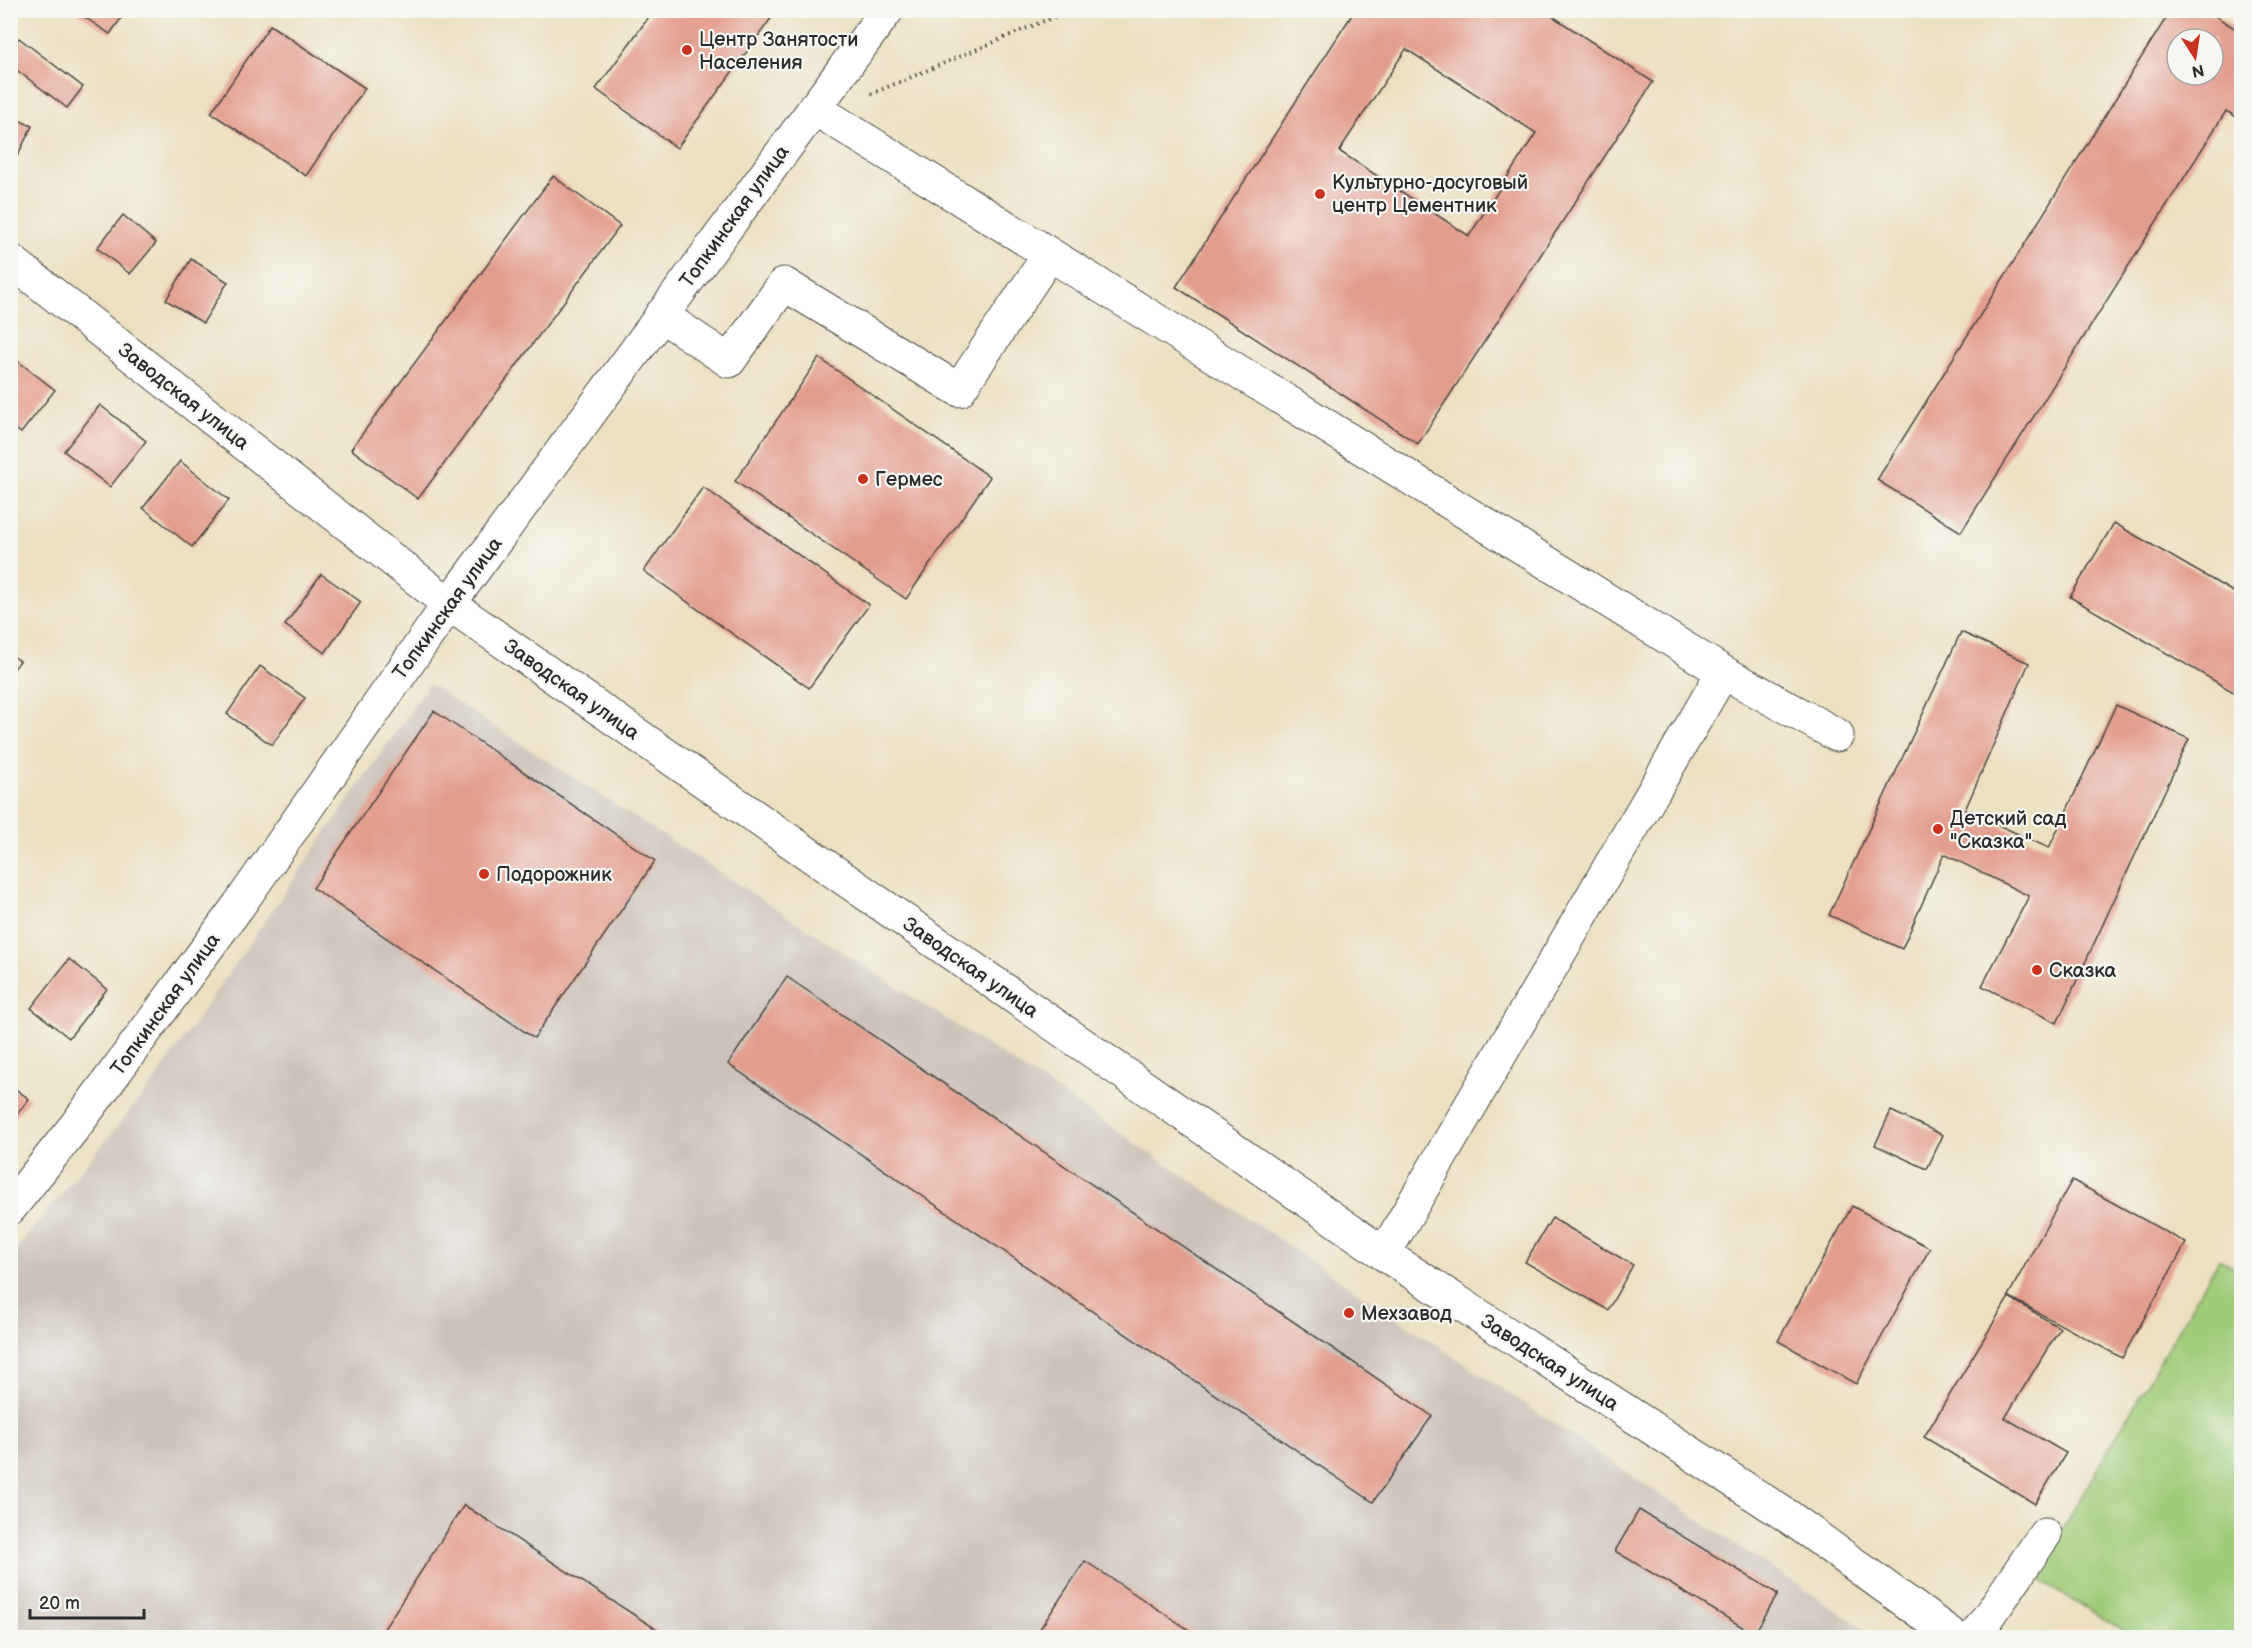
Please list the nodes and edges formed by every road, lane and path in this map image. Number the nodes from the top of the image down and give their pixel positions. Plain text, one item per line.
1 (887, 10) edge
2 (1070, 10) edge
3 (826, 116) junction
4 (1049, 255) junction
5 (10, 260) edge
6 (661, 315) junction
7 (449, 604) junction
8 (1723, 672) junction
9 (1837, 735) dead end
10 (10, 1208) edge
11 (1384, 1254) junction
12 (2044, 1534) dead end
13 (1956, 1638) edge
14 (1974, 1638) edge

1 - 3 street, Топкинская улица
2 - 3 path
3 - 4 street
3 - 6 street, Топкинская улица
4 - 6 street
4 - 8 street
5 - 7 street, Заводская улица
6 - 7 street, Топкинская улица
7 - 10 street, Топкинская улица
7 - 11 street, Заводская улица
8 - 9 street
8 - 11 street
11 - 13 street, Заводская улица
12 - 14 street

